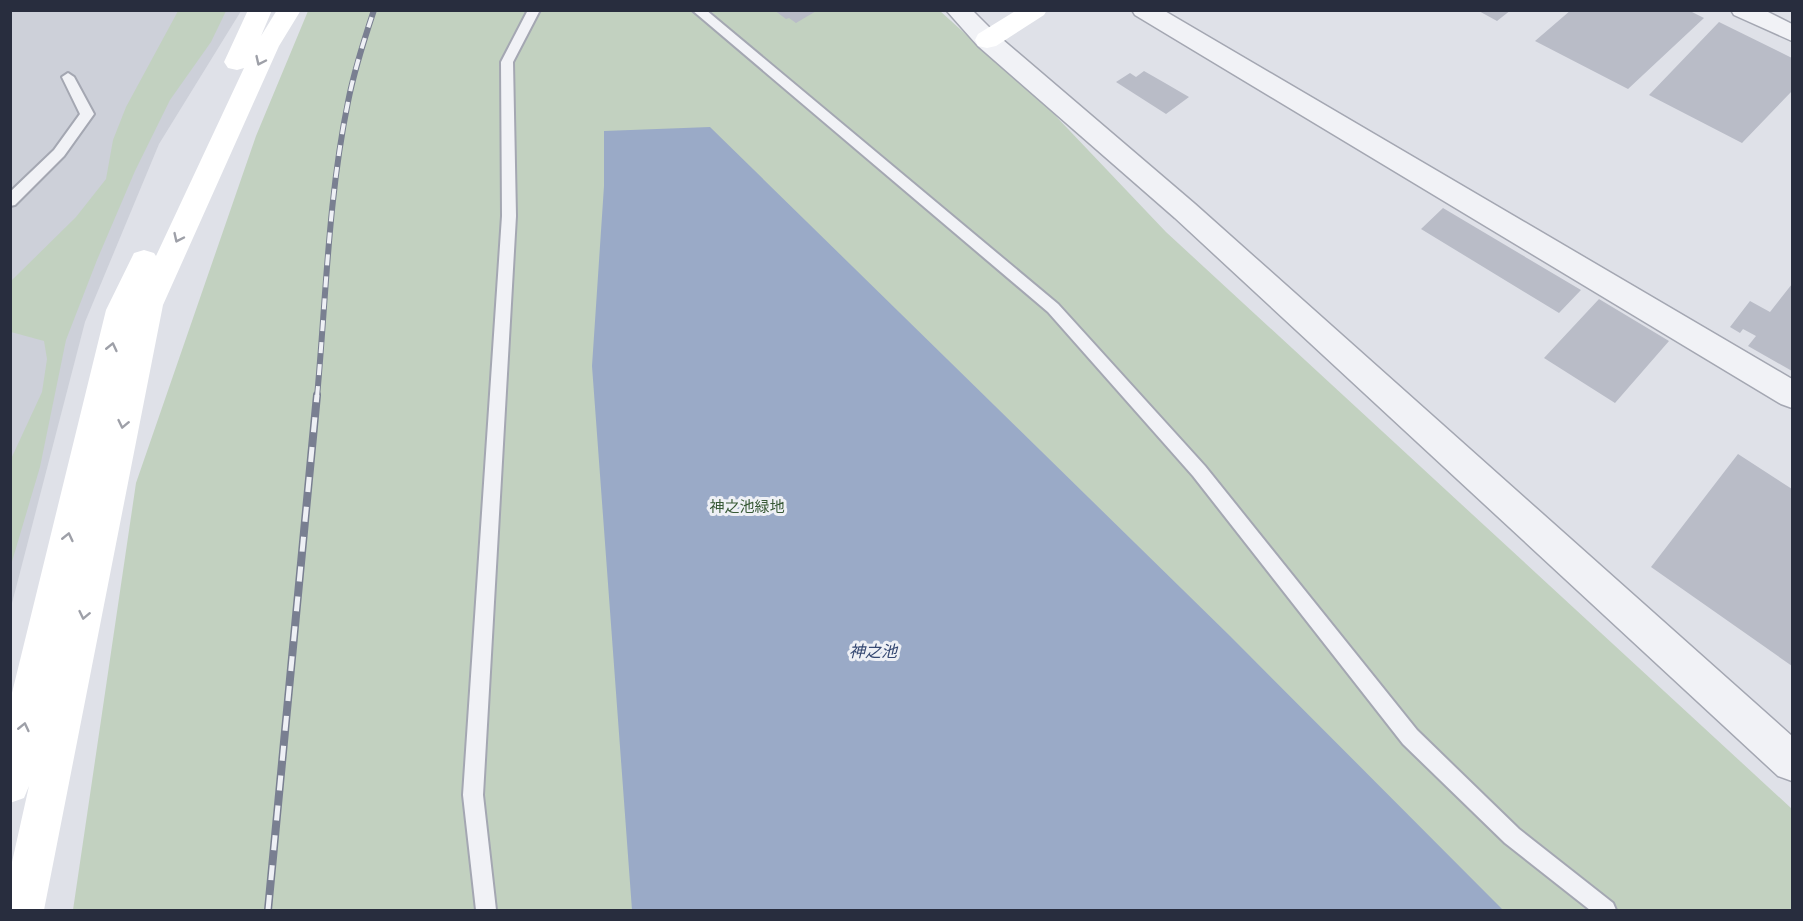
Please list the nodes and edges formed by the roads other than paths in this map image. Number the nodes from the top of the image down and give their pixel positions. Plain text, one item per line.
1 (260, 10) edge
2 (289, 10) edge
3 (534, 10) edge
4 (698, 10) edge
5 (958, 10) edge
6 (1035, 10) edge
7 (1144, 10) edge
8 (1743, 10) edge
9 (1792, 33) edge
10 (987, 40) junction
11 (68, 77) dead end
12 (10, 201) edge
13 (1792, 395) edge
14 (1792, 762) edge
15 (10, 784) edge
16 (23, 910) edge
17 (486, 910) edge
18 (1606, 910) edge

15 -> 1 street
2 -> 16 street
3 - 17 lane
4 - 18 lane
5 - 10 street
6 - 10 street
7 - 13 street
8 - 9 street
10 - 14 street
11 - 12 lane

